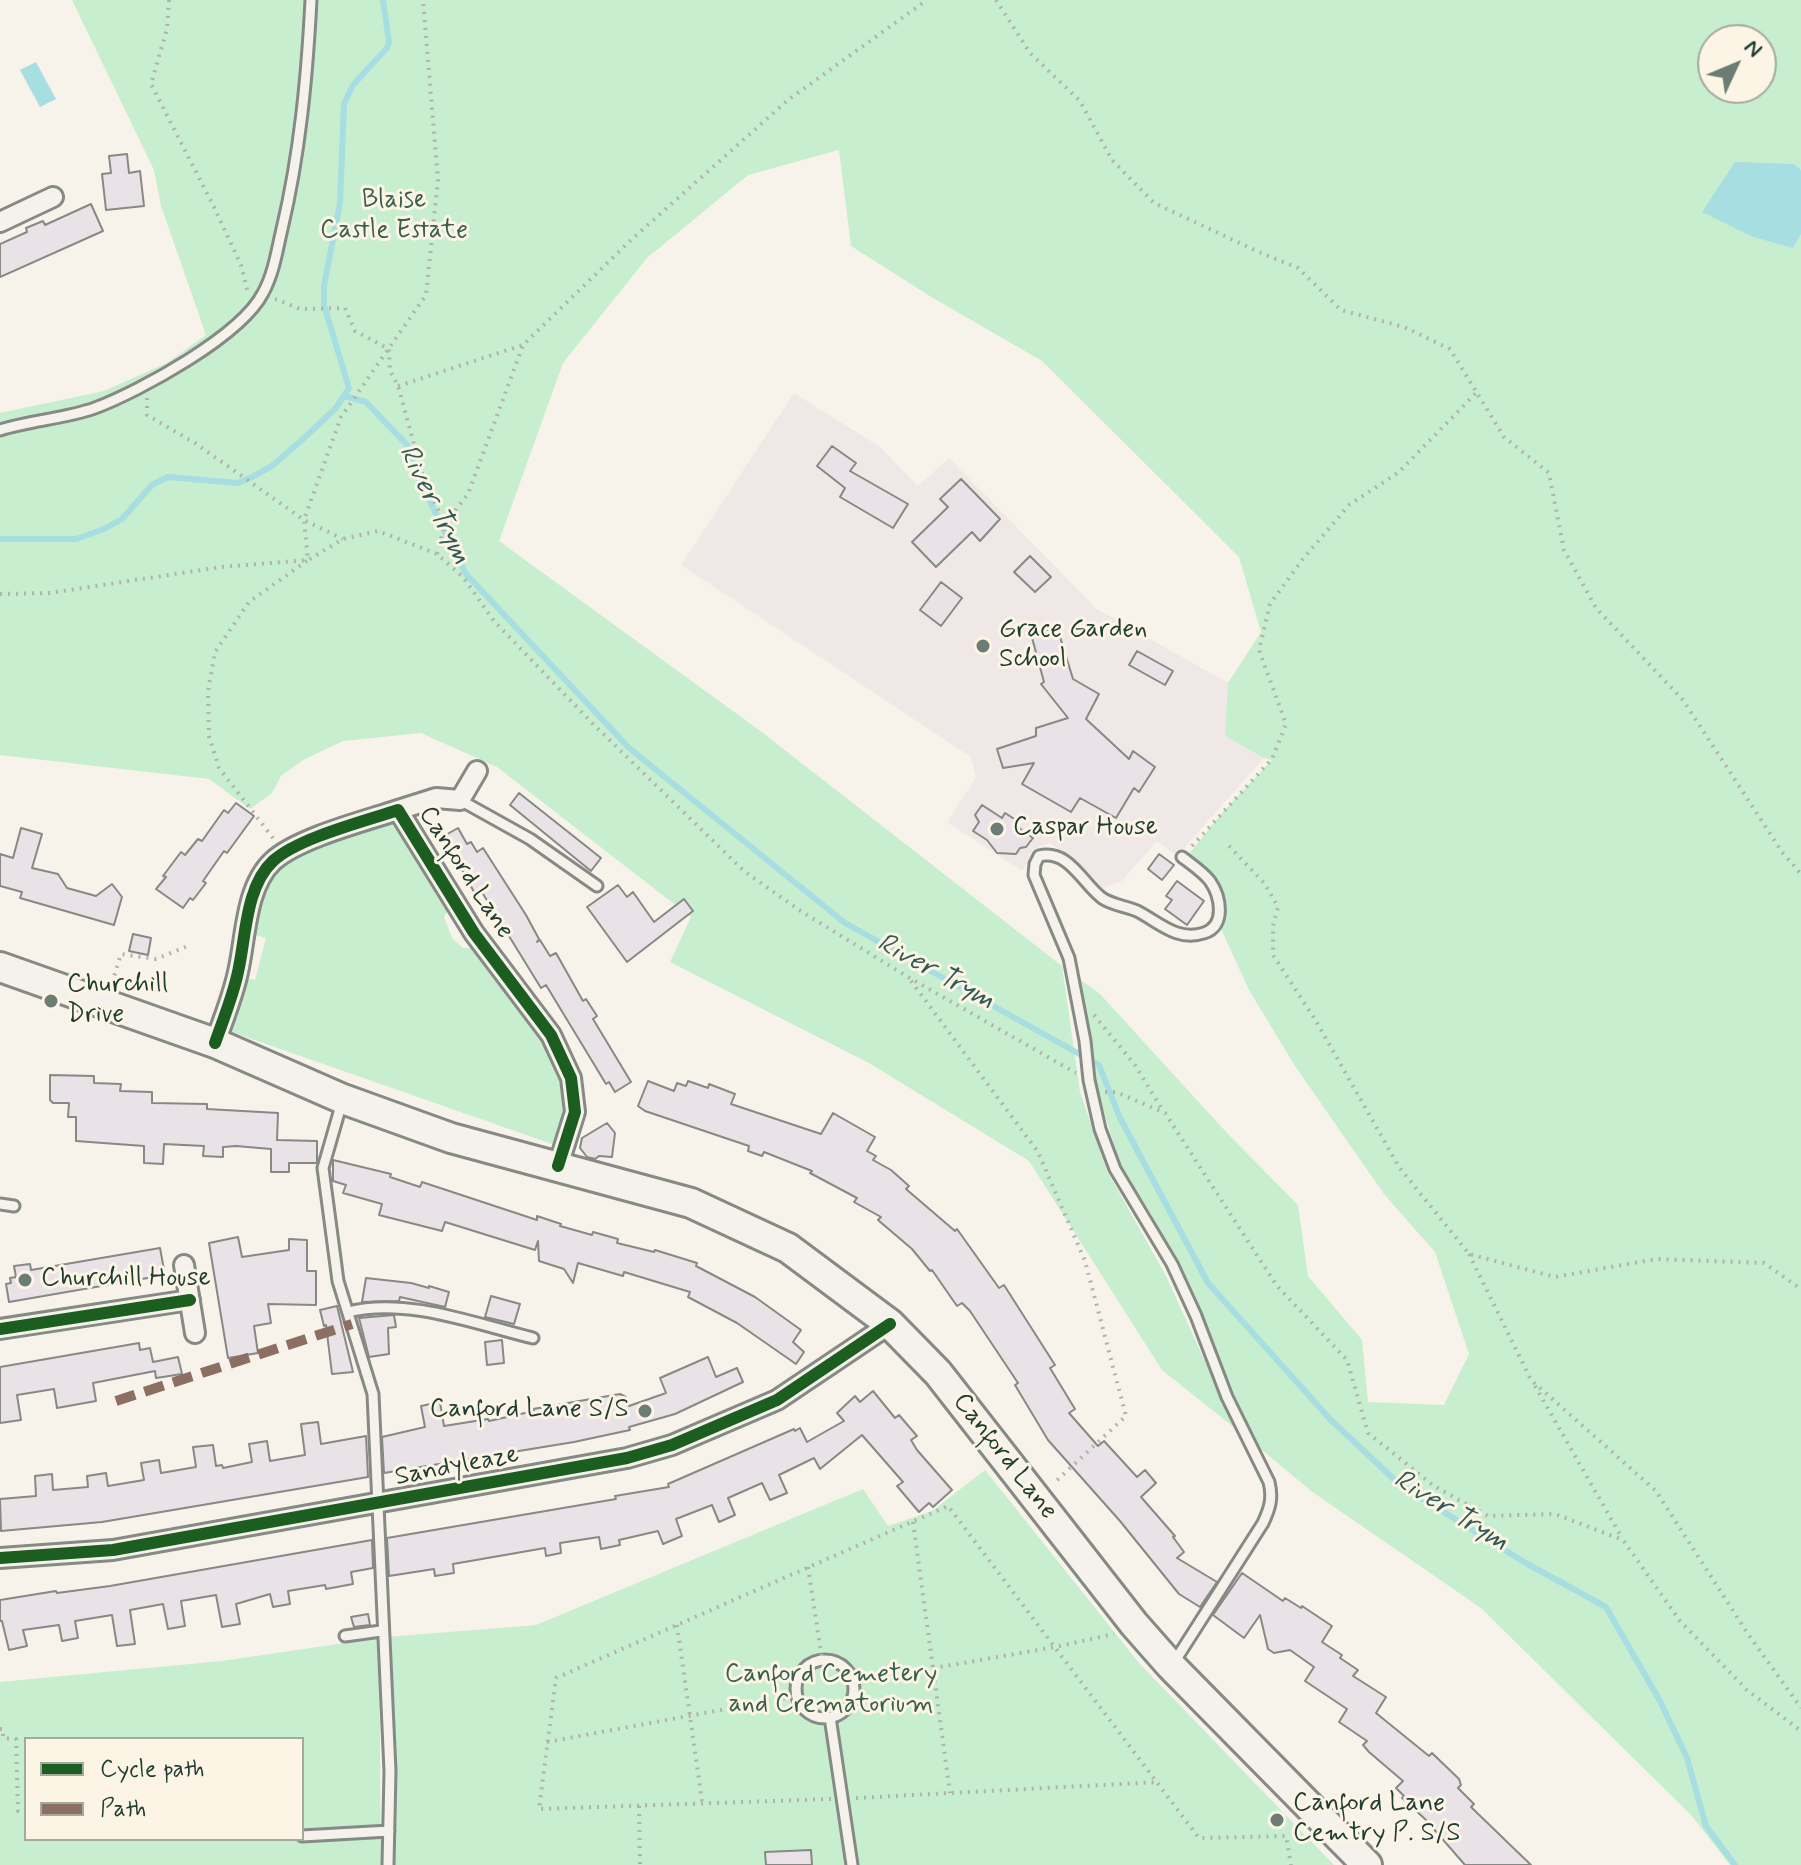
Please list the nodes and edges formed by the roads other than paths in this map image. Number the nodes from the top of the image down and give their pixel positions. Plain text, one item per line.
1 (311, 0) edge
2 (53, 197) dead end
3 (0, 222) edge
4 (0, 430) edge
5 (477, 771) dead end
6 (460, 800) junction
7 (398, 810) junction
8 (1182, 857) road end
9 (597, 886) dead end
10 (0, 967) edge
11 (215, 1043) junction
12 (343, 1099) junction
13 (558, 1166) junction
14 (0, 1204) edge
15 (14, 1206) dead end
16 (184, 1265) dead end
17 (190, 1300) junction
18 (348, 1312) junction
19 (890, 1324) junction
20 (0, 1329) edge
21 (195, 1333) dead end
22 (533, 1338) dead end
23 (377, 1505) junction
24 (0, 1558) edge
25 (381, 1631) junction
26 (345, 1636) dead end
27 (1171, 1666) junction
28 (830, 1717) junction
29 (389, 1831) junction
30 (304, 1836) edge
31 (388, 1865) edge
32 (852, 1865) edge
33 (1367, 1865) edge

1 - 4 lane
2 - 3 street
5 - 6 street, Canford Lane
6 - 7 street, Canford Lane
6 - 9 lane
7 - 11 street, Canford Lane
7 - 13 street, Canford Lane
8 - 27 lane
10 - 11 main road, Canford Lane
11 - 12 main road, Canford Lane
12 - 13 main road, Canford Lane
12 - 18 lane
13 - 19 main road, Canford Lane
14 - 15 lane
16 - 17 street
17 - 20 street
17 - 21 street
18 - 22 lane
18 - 23 lane
19 - 23 street, Sandyleaze
19 - 27 main road, Canford Lane
23 - 24 street, Sandyleaze
23 - 25 lane
25 - 26 lane
25 - 29 lane
27 - 33 main road, Canford Lane
28 - 28 lane
28 - 32 lane
29 - 30 lane
29 - 31 lane

